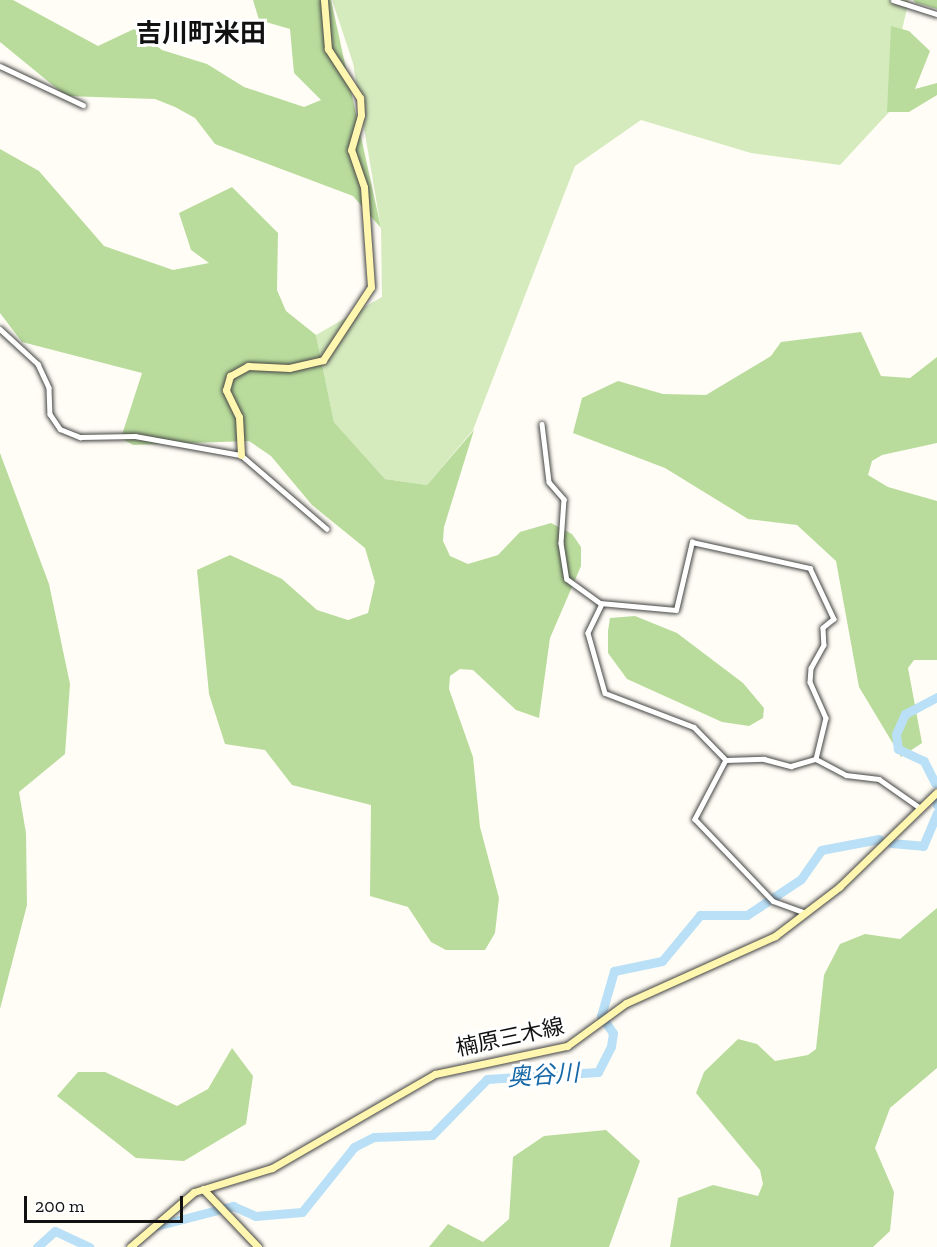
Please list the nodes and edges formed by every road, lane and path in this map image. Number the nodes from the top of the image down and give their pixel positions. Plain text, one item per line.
1 (324, 0) edge
2 (893, 0) edge
3 (937, 14) edge
4 (0, 66) edge
5 (83, 105) dead end
6 (0, 328) edge
7 (542, 424) dead end
8 (241, 455) junction
9 (327, 529) dead end
10 (602, 604) junction
11 (816, 759) junction
12 (726, 760) junction
13 (937, 792) edge
14 (919, 807) junction
15 (808, 913) junction
16 (204, 1189) junction
17 (130, 1247) edge
18 (258, 1247) edge

1 - 8 main road
2 - 3 street
4 - 5 street
6 - 8 street
7 - 10 street
8 - 9 street
10 - 11 street
10 - 12 street
11 - 12 street
11 - 14 street
12 - 15 street
13 - 14 main road, 楠原三木線
14 - 15 main road, 楠原三木線
15 - 16 main road, 楠原三木線
16 - 17 main road, 楠原三木線
16 - 18 main road

